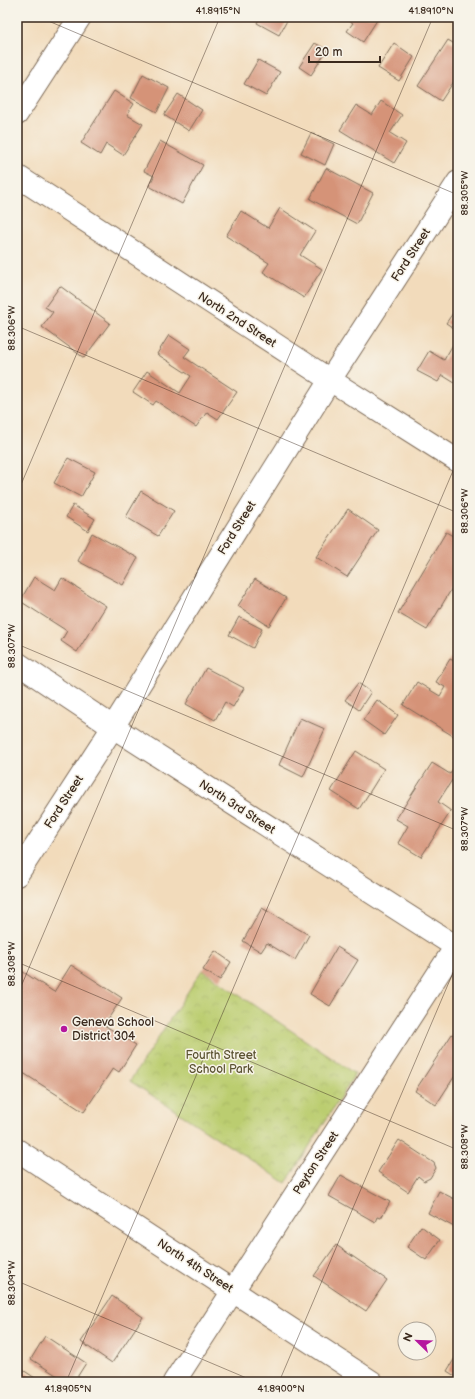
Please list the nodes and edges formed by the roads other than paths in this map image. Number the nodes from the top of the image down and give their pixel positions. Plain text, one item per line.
1 (80, 17) edge
2 (17, 114) edge
3 (17, 176) edge
4 (458, 182) edge
5 (330, 380) junction
6 (458, 462) edge
7 (17, 663) edge
8 (113, 727) junction
9 (17, 875) edge
10 (457, 946) edge
11 (17, 1150) edge
12 (232, 1291) junction
13 (174, 1382) edge
14 (372, 1382) edge

1 - 2 street
3 - 5 street, North 2nd Street
4 - 5 street, Ford Street
5 - 6 street, North 2nd Street
5 - 8 street, Ford Street
7 - 8 street, North 3rd Street
8 - 9 street, Ford Street
8 - 10 street, North 3rd Street
10 - 12 street, Peyton Street
11 - 12 street, North 4th Street
12 - 13 street, Peyton Street
12 - 14 street, North 4th Street

